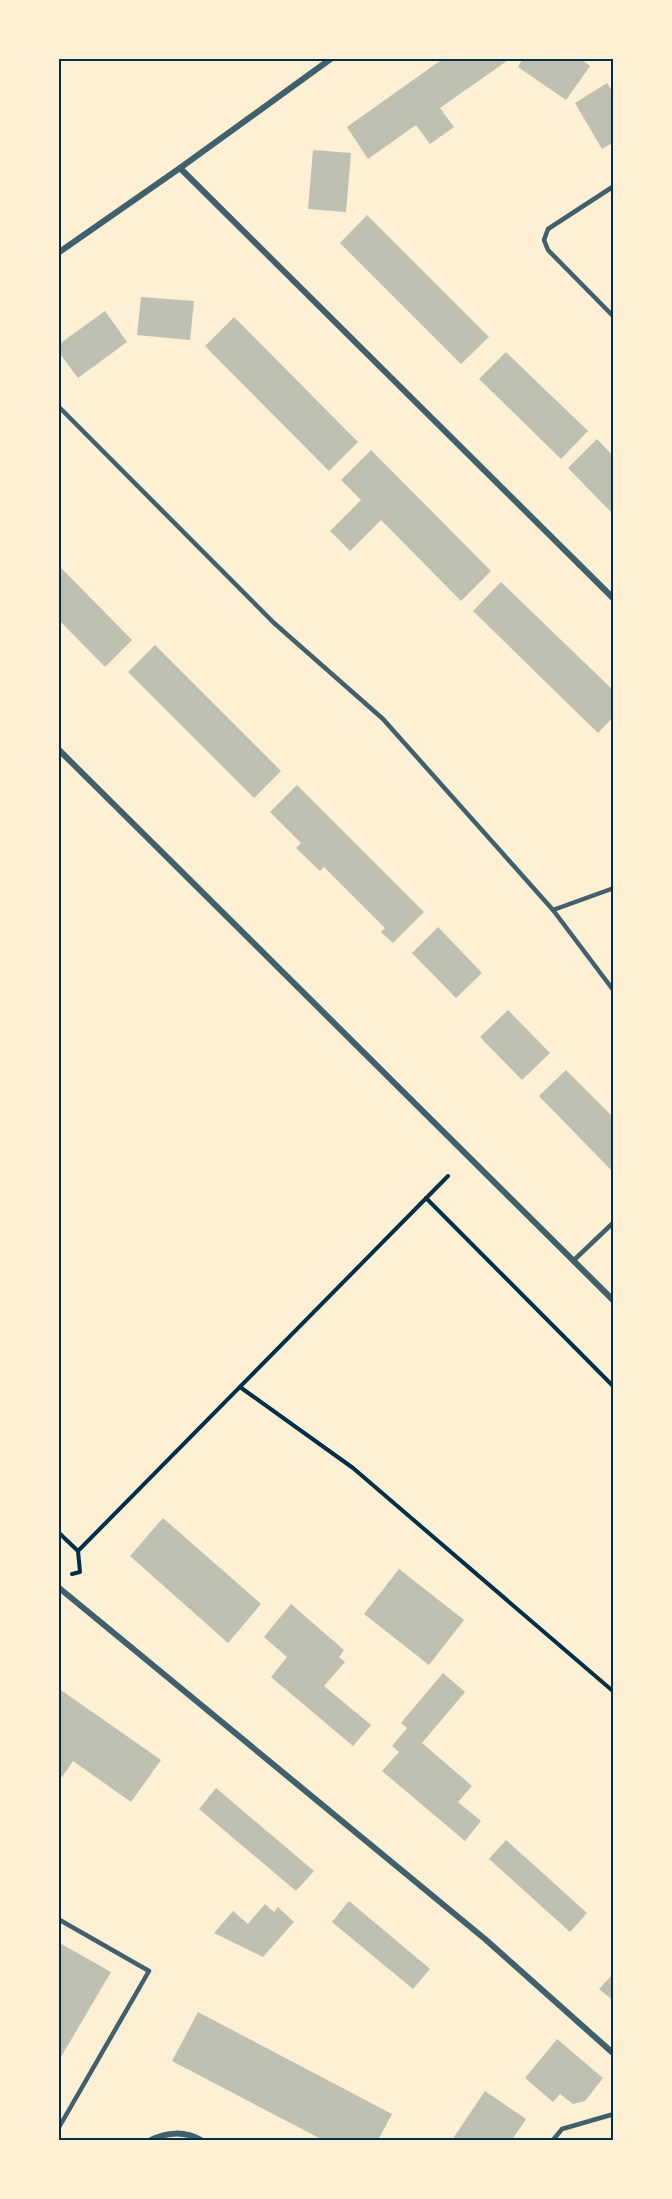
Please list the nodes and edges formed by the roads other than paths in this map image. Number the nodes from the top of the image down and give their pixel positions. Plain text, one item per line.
1 (332, 58) edge
2 (180, 168) junction
3 (614, 186) edge
4 (59, 251) edge
5 (614, 317) edge
6 (58, 406) edge
7 (614, 599) edge
8 (58, 749) edge
9 (614, 888) edge
10 (553, 910) junction
11 (614, 991) edge
12 (614, 1222) edge
13 (573, 1261) junction
14 (614, 1301) edge
15 (58, 1587) edge
16 (58, 1919) edge
17 (614, 2054) edge
18 (614, 2114) edge
19 (58, 2129) edge
20 (151, 2140) edge
21 (201, 2140) edge
22 (553, 2140) edge

1 - 2 street
2 - 4 street
2 - 7 street
3 - 5 lane
6 - 10 lane
8 - 13 street
9 - 10 lane
10 - 11 lane
12 - 13 lane
13 - 14 street
15 - 17 street
16 - 19 lane
18 - 22 lane
20 - 21 street

